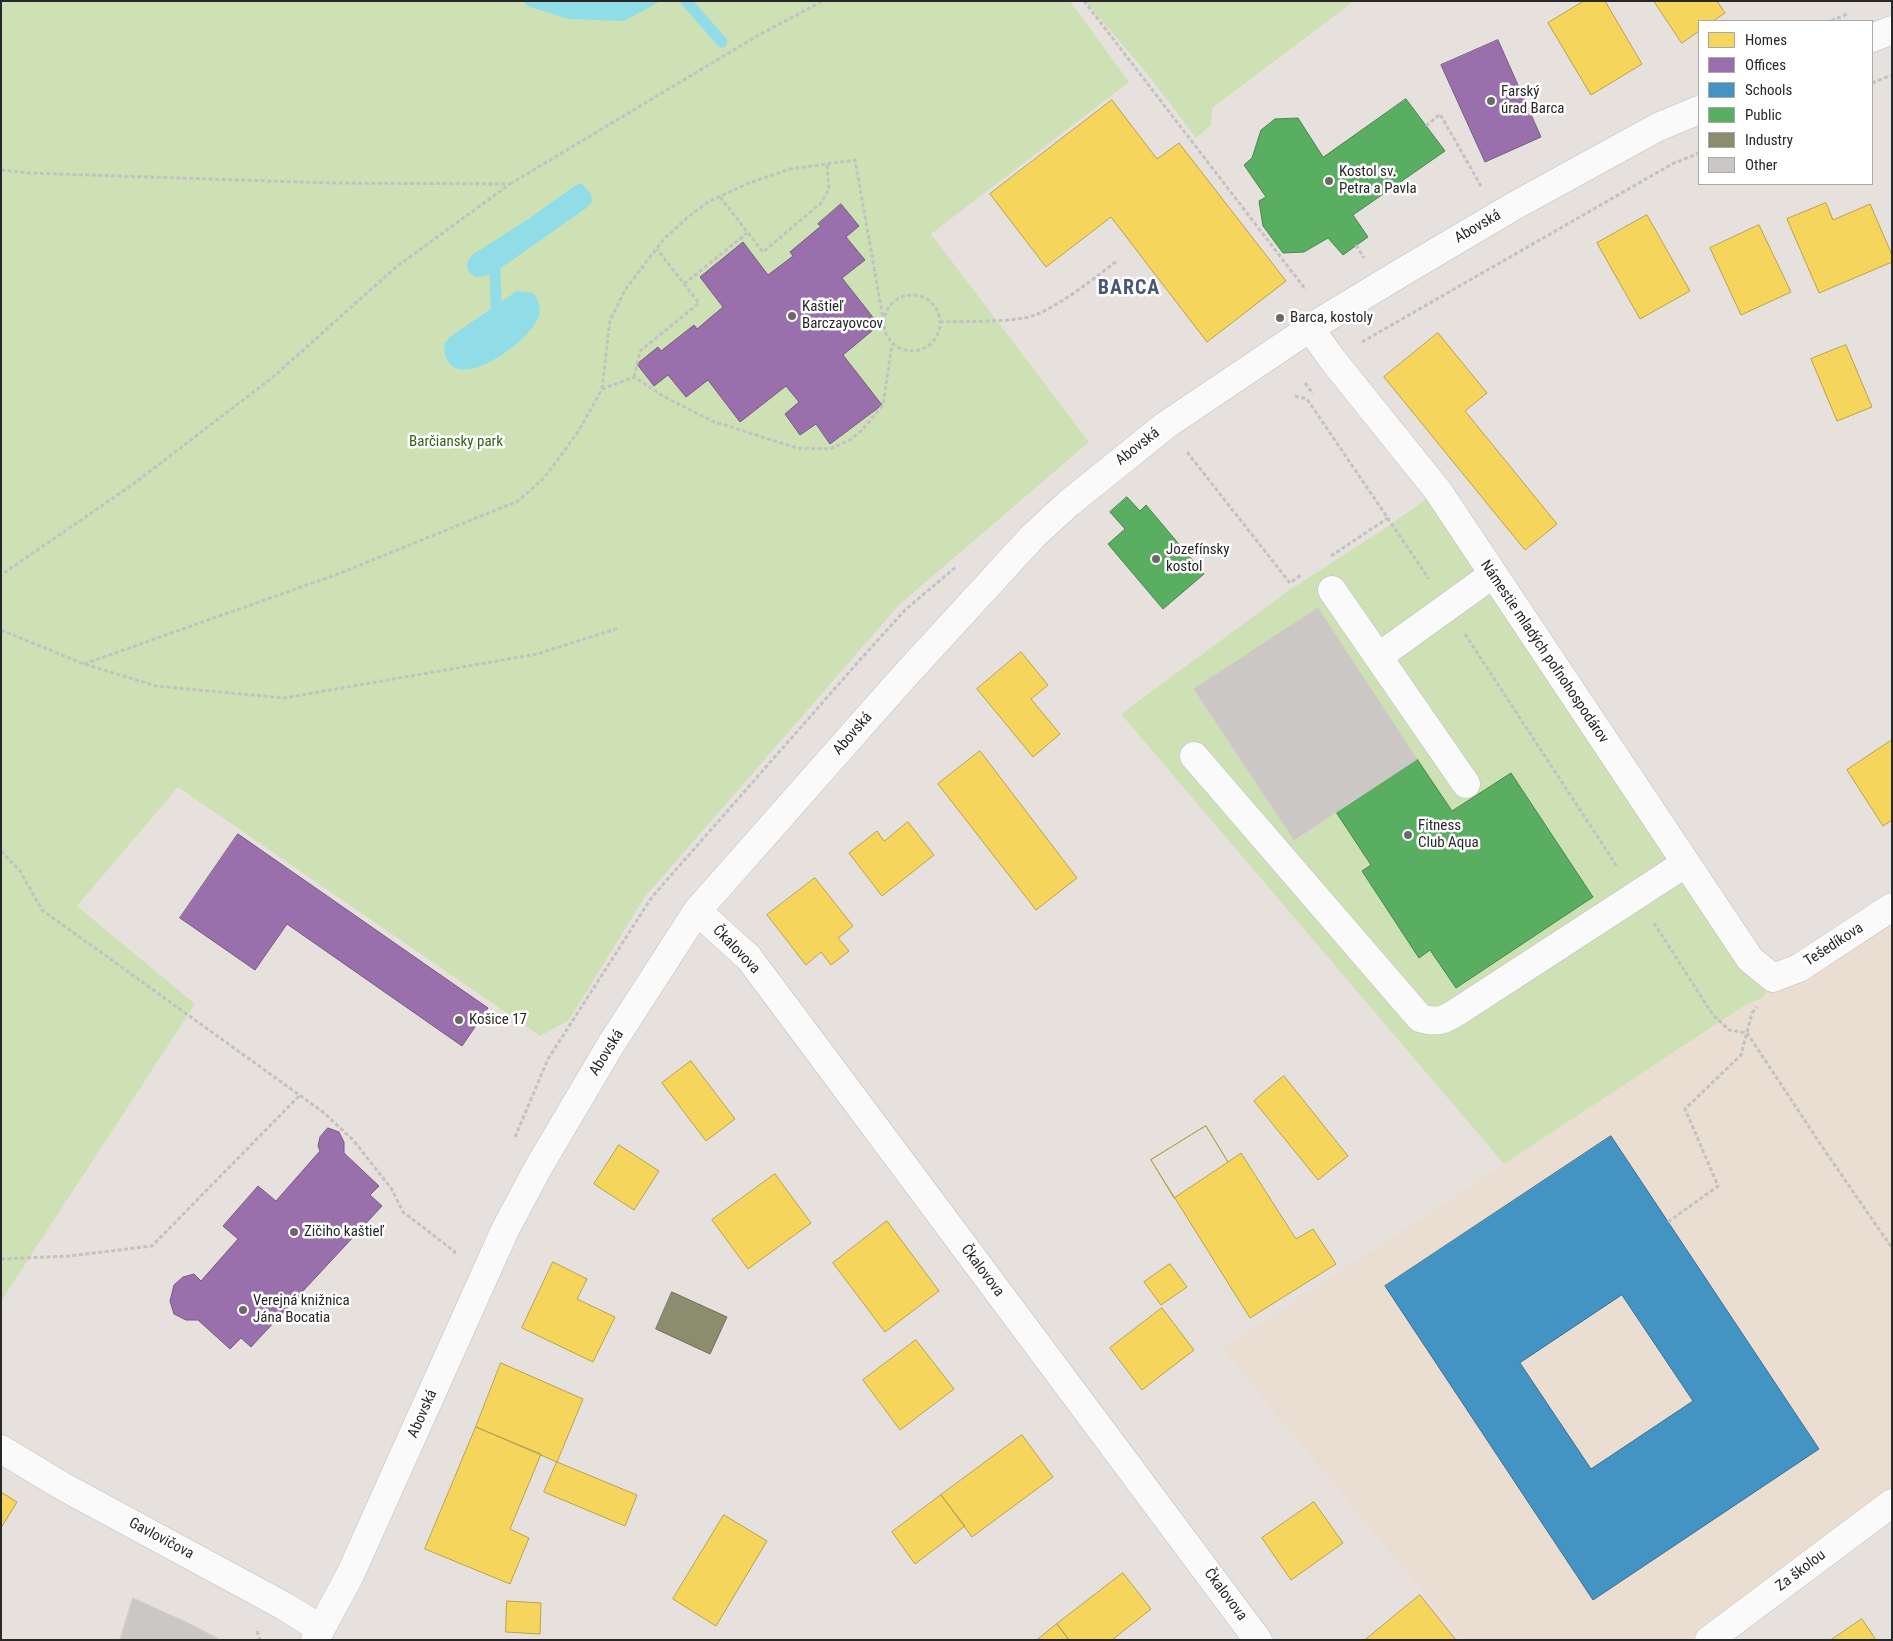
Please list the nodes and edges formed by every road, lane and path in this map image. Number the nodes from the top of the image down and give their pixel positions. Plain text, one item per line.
1 (823, 1) edge
2 (1084, 1) edge
3 (1892, 30) edge
4 (1873, 38) edge
5 (1892, 75) edge
6 (1873, 83) edge
7 (1698, 110) edge
8 (1426, 126) dead end
9 (1698, 153) edge
10 (826, 164) junction
11 (1, 170) edge
12 (510, 184) junction
13 (1484, 190) dead end
14 (720, 197) junction
15 (747, 233) junction
16 (657, 249) junction
17 (1118, 260) dead end
18 (684, 284) junction
19 (1306, 290) dead end
20 (884, 318) junction
21 (940, 322) junction
22 (1310, 328) junction
23 (892, 344) junction
24 (1332, 359) junction
25 (634, 377) junction
26 (602, 389) junction
27 (1295, 396) dead end
28 (1307, 399) junction
29 (1166, 425) junction
30 (1388, 518) junction
31 (1323, 561) dead end
32 (1306, 572) dead end
33 (1, 575) edge
34 (1492, 575) junction
35 (1332, 590) dead end
36 (1447, 607) junction
37 (619, 628) dead end
38 (1, 630) edge
39 (1378, 657) junction
40 (84, 664) junction
41 (1194, 756) dead end
42 (1466, 784) dead end
43 (1, 851) edge
44 (1686, 863) junction
45 (1636, 896) junction
46 (1892, 908) edge
47 (697, 911) junction
48 (1773, 978) junction
49 (1747, 1033) junction
50 (300, 1095) junction
51 (1668, 1222) dead end
52 (1892, 1248) edge
53 (451, 1249) dead end
54 (1, 1259) edge
55 (1, 1449) edge
56 (1892, 1503) edge
57 (318, 1634) edge
58 (1258, 1640) edge
59 (1710, 1640) edge

1 - 12 path
2 - 19 path
3 - 4 street
5 - 6 path
7 - 22 street, Abovská
8 - 13 path
9 - 24 path
10 - 14 path
10 - 15 path
10 - 20 path
11 - 12 path
12 - 33 path
14 - 15 path
14 - 16 path
15 - 18 path
16 - 18 path
16 - 26 path
17 - 21 path
18 - 25 path
20 - 21 path
20 - 23 path
21 - 23 path
22 - 24 street, Námestie mladých poľnohospodárov
22 - 29 street, Abovská
23 - 25 path
24 - 28 path
24 - 34 street, Námestie mladých poľnohospodárov
25 - 26 path
26 - 40 path
27 - 28 path
28 - 30 path
29 - 32 path
29 - 47 street, Abovská
30 - 31 path
30 - 36 path
34 - 36 street
34 - 44 street, Námestie mladých poľnohospodárov
35 - 39 street
36 - 39 street
36 - 45 path
37 - 40 path
38 - 40 path
39 - 42 street
41 - 45 street
43 - 50 path
44 - 45 street
44 - 48 street, Námestie mladých poľnohospodárov
45 - 49 path
46 - 48 street, Tešedíkova
47 - 57 street, Abovská
47 - 58 street, Čkalovova
48 - 49 path
49 - 51 path
49 - 52 path
50 - 53 path
50 - 54 path
55 - 57 street, Gavlovičova
56 - 59 street, Za školou

